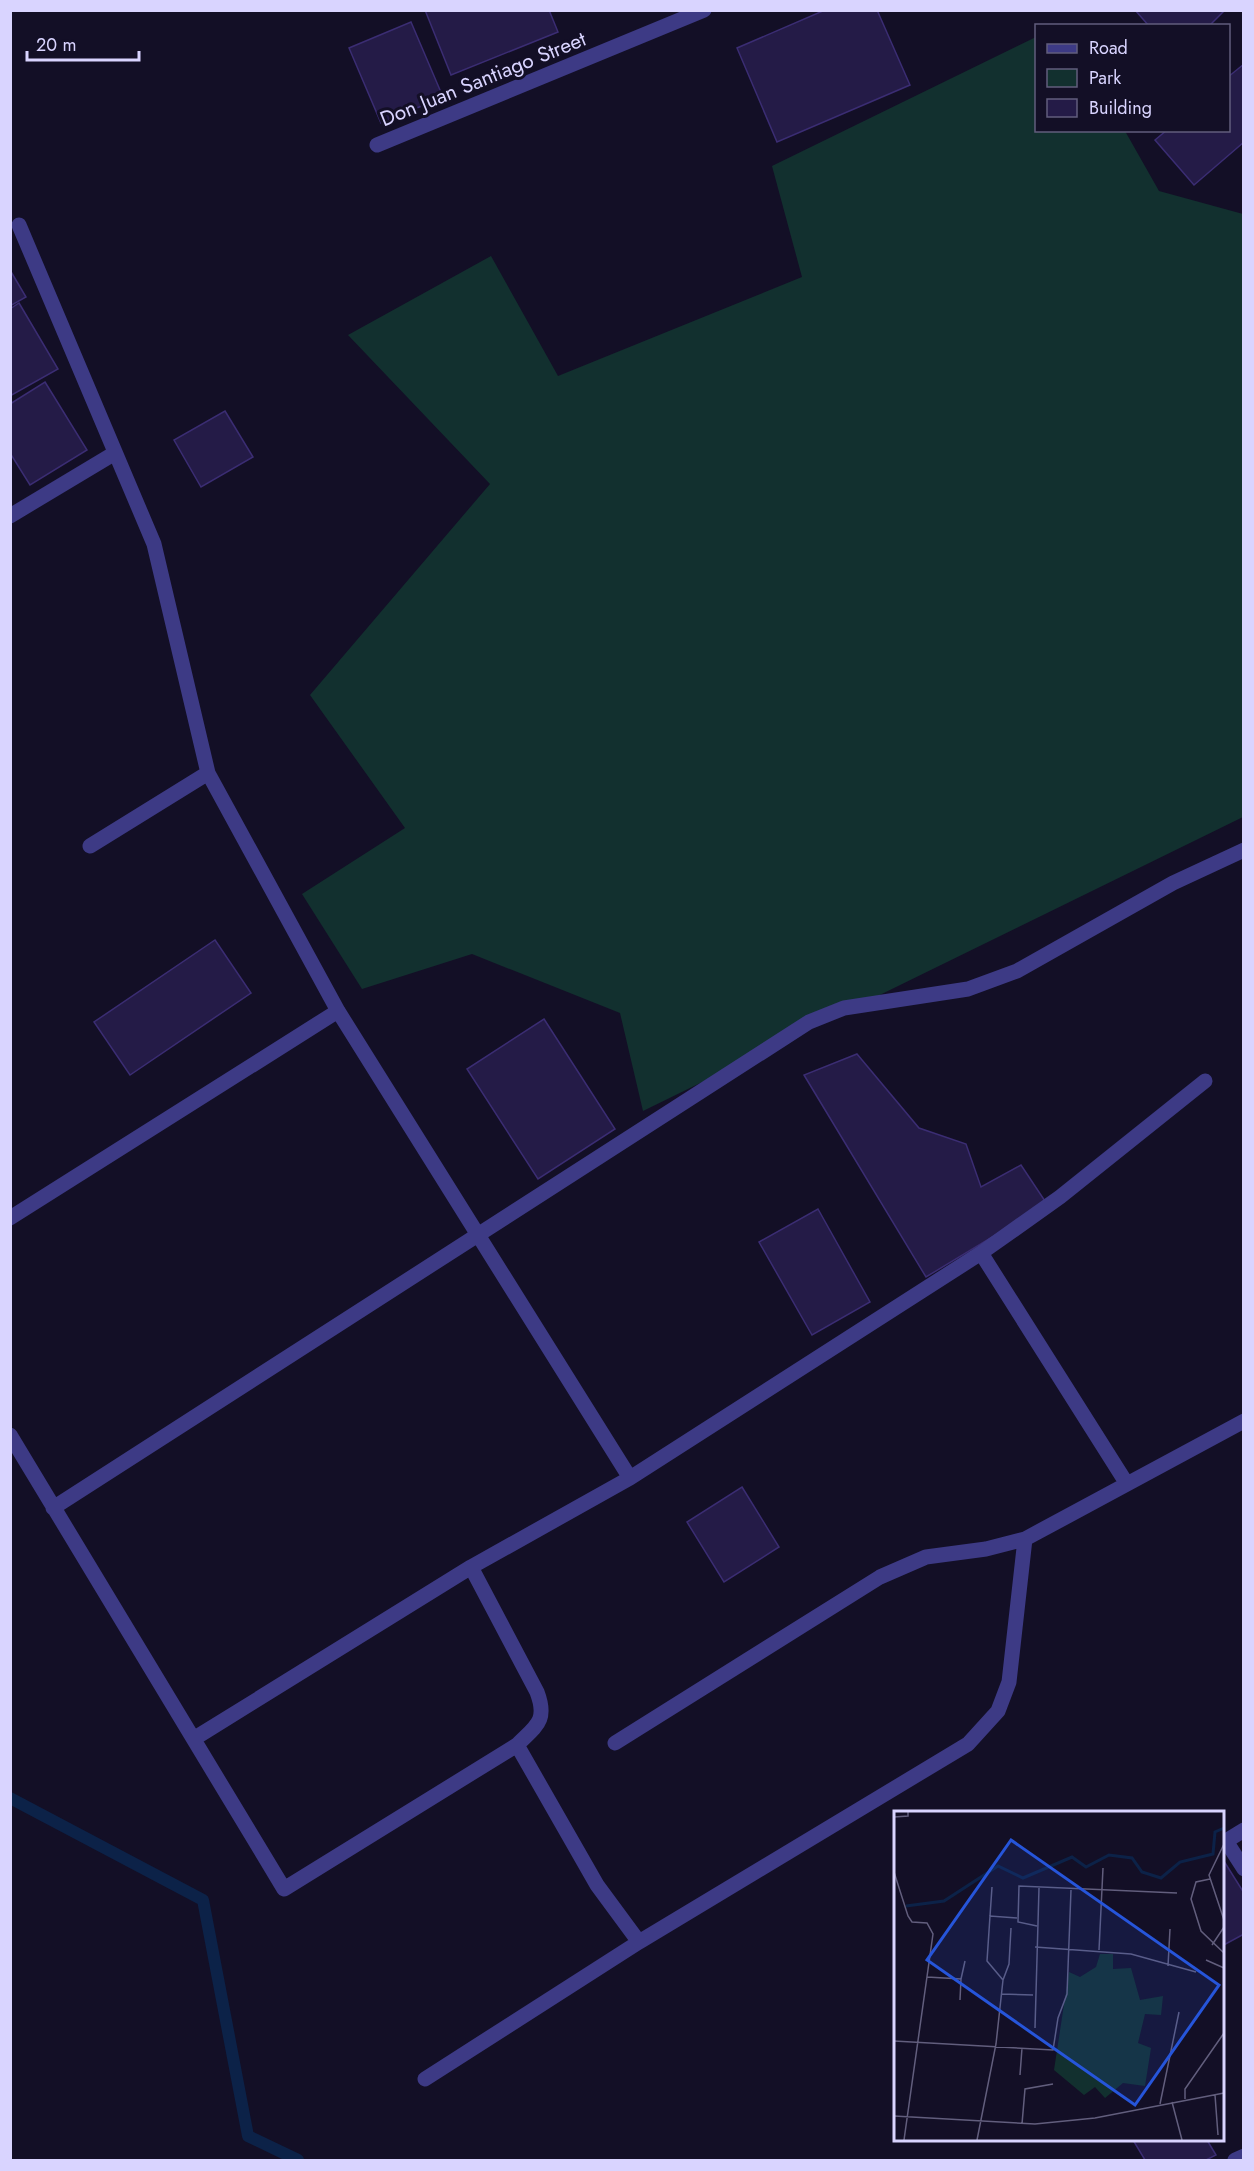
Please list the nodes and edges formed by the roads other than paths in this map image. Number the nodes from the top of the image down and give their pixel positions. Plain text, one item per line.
1 (704, 10) edge
2 (377, 145) dead end
3 (19, 225) dead end
4 (115, 453) junction
5 (10, 516) edge
6 (208, 773) junction
7 (90, 846) dead end
8 (1244, 850) edge
9 (338, 1011) junction
10 (1205, 1081) dead end
11 (10, 1218) edge
12 (477, 1235) junction
13 (981, 1253) junction
14 (1244, 1421) edge
15 (10, 1435) edge
16 (630, 1478) junction
17 (1127, 1484) junction
18 (53, 1508) junction
19 (1025, 1539) junction
20 (471, 1567) junction
21 (195, 1738) junction
22 (615, 1743) dead end
23 (517, 1745) junction
24 (1244, 1830) edge
25 (1224, 1841) edge
26 (1244, 1869) edge
27 (639, 1942) junction
28 (425, 2079) dead end
29 (1244, 2156) edge
30 (1235, 2160) edge

1 - 2 street, Don Juan Santiago Street
3 - 4 street
4 - 5 street
4 - 6 street
6 - 7 street
6 - 9 street
8 - 12 street
9 - 11 street
9 - 12 street
10 - 13 street
12 - 16 street
12 - 18 street
13 - 16 street
13 - 17 street
14 - 17 street
15 - 18 street
16 - 20 street
17 - 19 street
18 - 21 street
19 - 22 street
19 - 27 street
20 - 21 street
20 - 23 street
21 - 23 street
23 - 27 street
24 - 25 street
25 - 26 street
27 - 28 street
29 - 30 street

